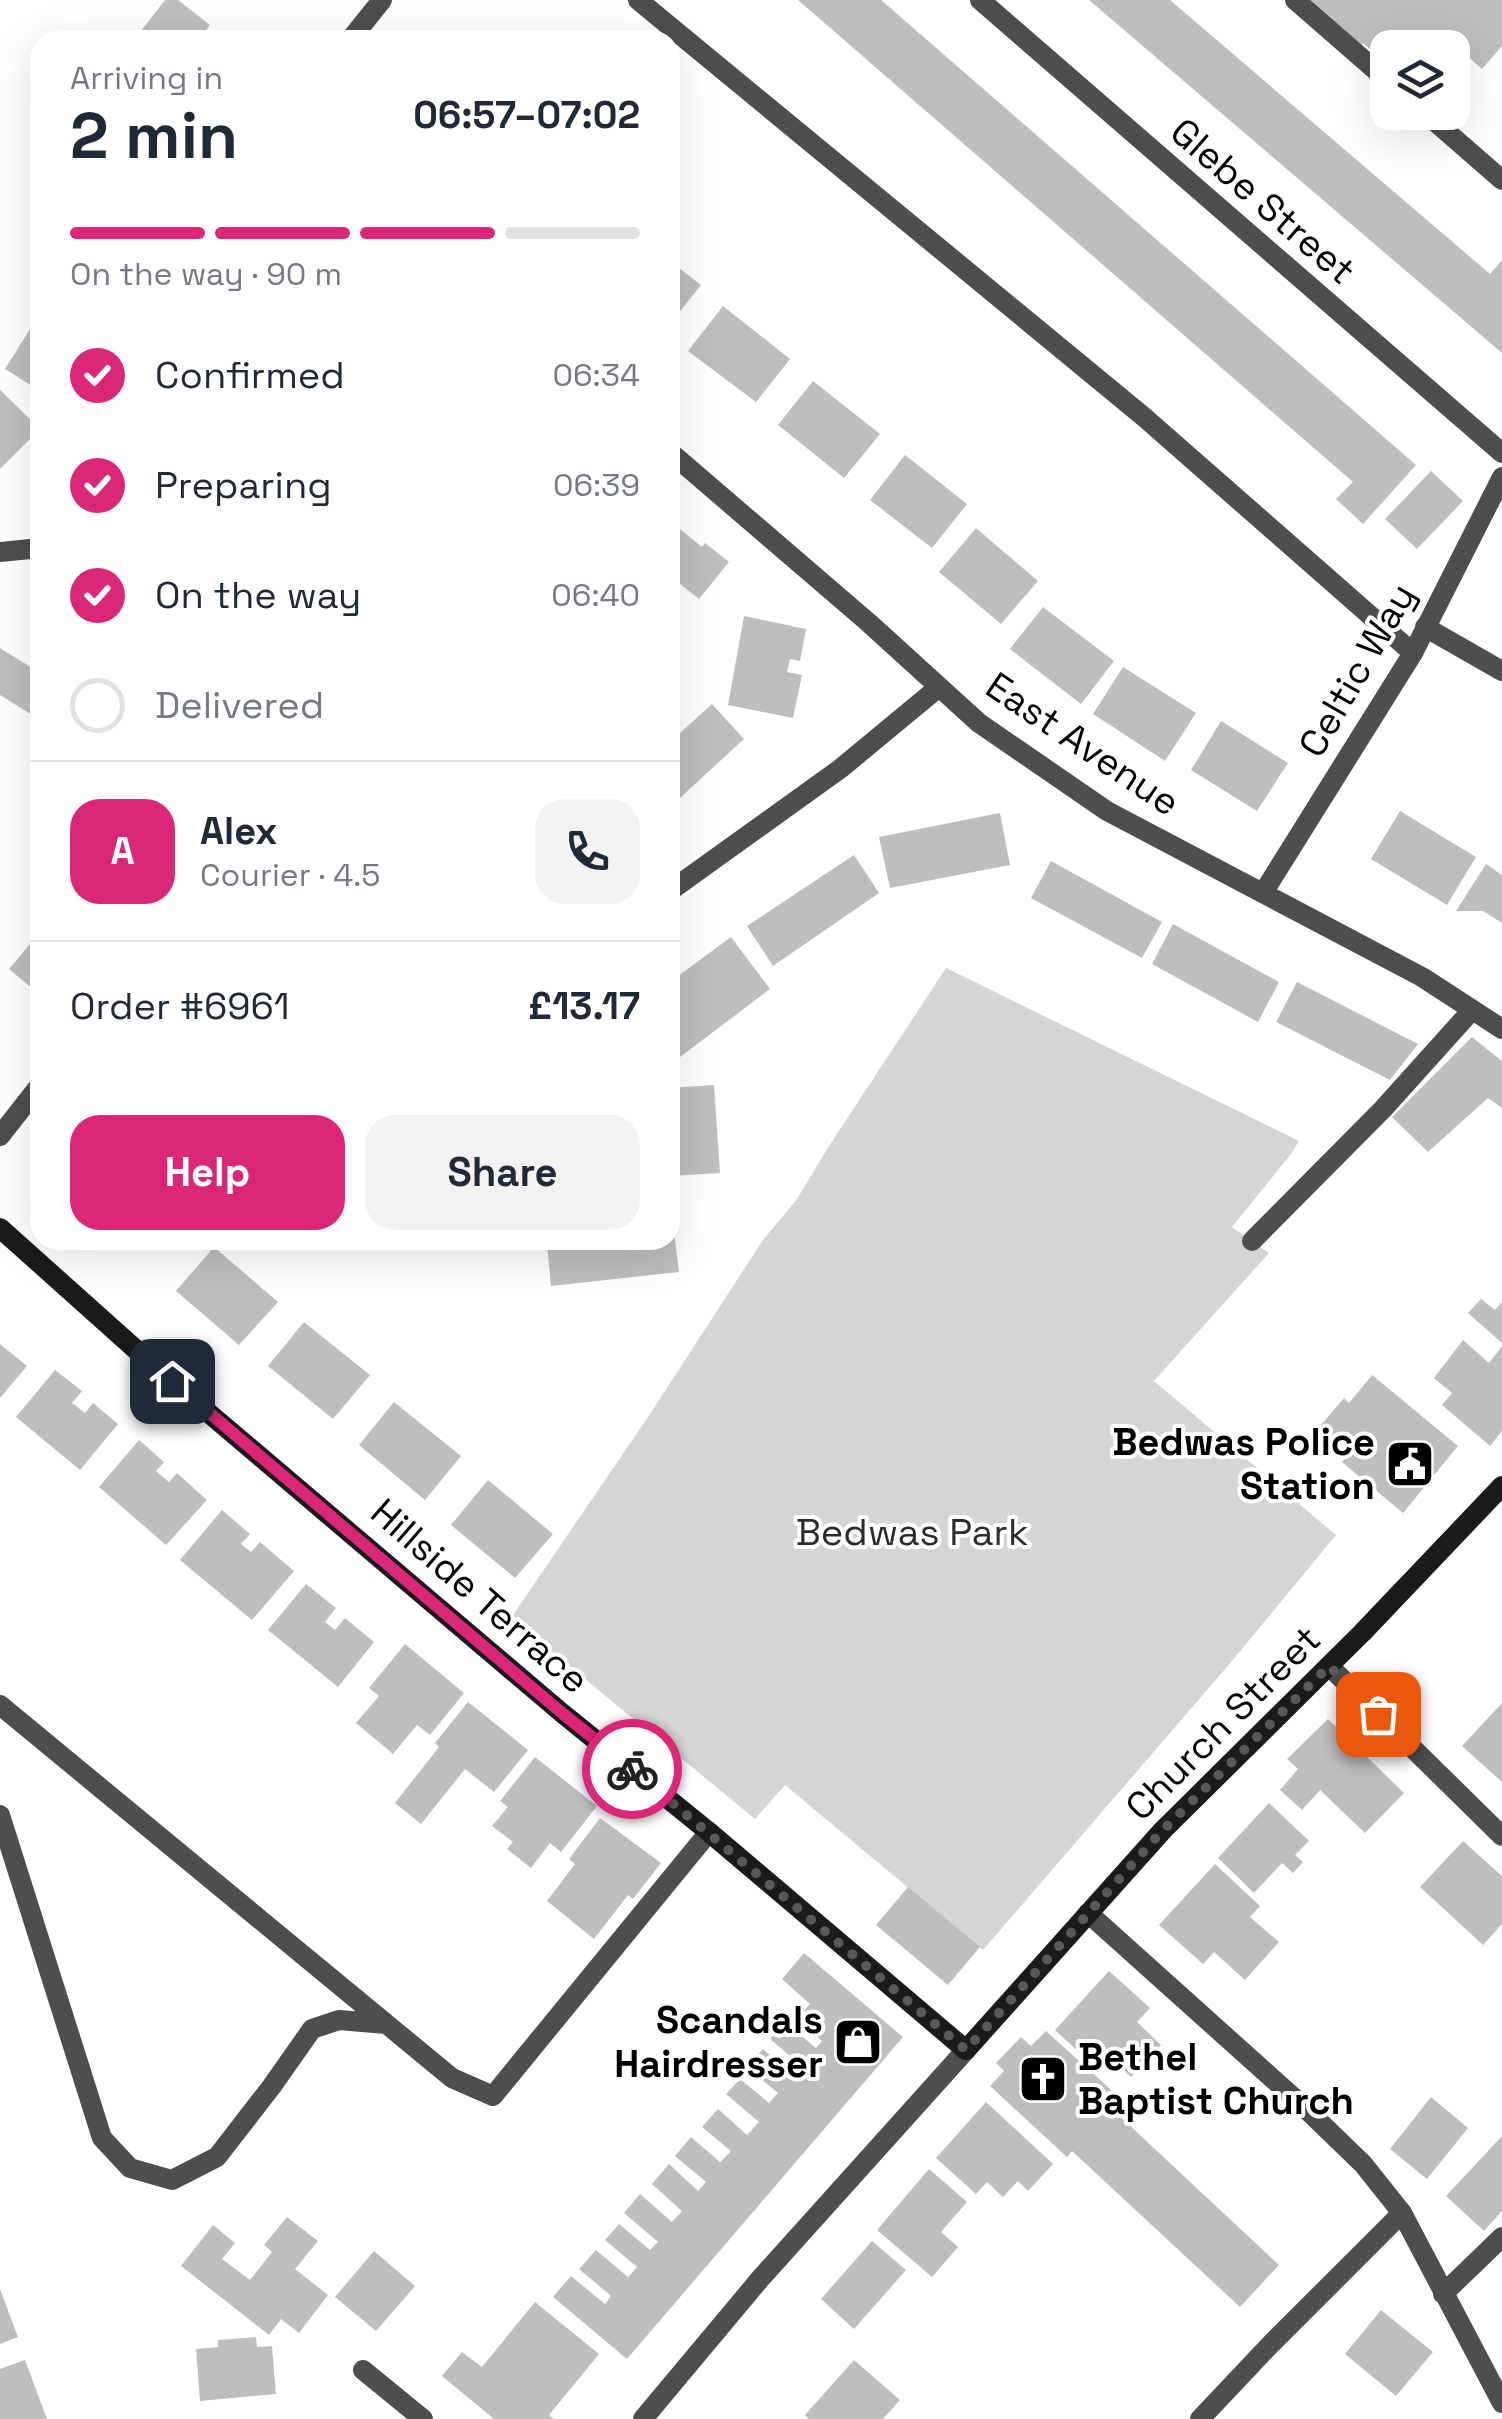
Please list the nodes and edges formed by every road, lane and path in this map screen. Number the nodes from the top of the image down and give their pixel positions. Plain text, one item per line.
1 (382, 0) edge
2 (638, 0) edge
3 (980, 0) edge
4 (1295, 0) edge
5 (358, 30) edge
6 (674, 30) edge
7 (680, 35) edge
8 (1370, 65) edge
9 (1445, 130) edge
10 (1502, 180) edge
11 (1502, 454) edge
12 (680, 461) edge
13 (1502, 477) edge
14 (30, 549) edge
15 (0, 552) edge
16 (1426, 627) junction
17 (1413, 652) junction
18 (1502, 672) edge
19 (940, 686) junction
20 (680, 885) edge
21 (1263, 893) junction
22 (1472, 1010) junction
23 (1502, 1029) edge
24 (30, 1098) edge
25 (0, 1136) edge
26 (0, 1228) edge
27 (1252, 1241) dead end
28 (1502, 1486) edge
29 (1329, 1666) junction
30 (0, 1705) edge
31 (0, 1815) edge
32 (710, 1832) junction
33 (1502, 1836) edge
34 (1088, 1912) junction
35 (386, 2024) junction
36 (966, 2050) junction
37 (1402, 2214) junction
38 (1502, 2236) edge
39 (1444, 2294) junction
40 (363, 2370) dead end
41 (1502, 2403) edge
42 (422, 2419) edge
43 (643, 2419) edge
44 (1200, 2419) edge

1 - 5 street
2 - 6 street
3 - 11 street, Glebe Street
4 - 8 street
7 - 17 street
9 - 10 street
12 - 19 street, East Avenue
13 - 16 street, Celtic Way
14 - 15 street
16 - 17 street, Celtic Way
16 - 18 street
17 - 21 street, Celtic Way
19 - 20 street
19 - 21 street, East Avenue
21 - 22 street, East Avenue
22 - 23 street, East Avenue
22 - 27 street
24 - 25 street
26 - 32 street, Hillside Terrace
28 - 29 street, Church Street
29 - 33 street
29 - 34 street, Church Street
30 - 35 street
31 - 35 street
32 - 35 street
32 - 36 street, Hillside Terrace
34 - 36 street, Church Street
34 - 37 street
36 - 43 street, Church Street
37 - 39 street
37 - 44 street
38 - 39 street
39 - 41 street
40 - 42 street

